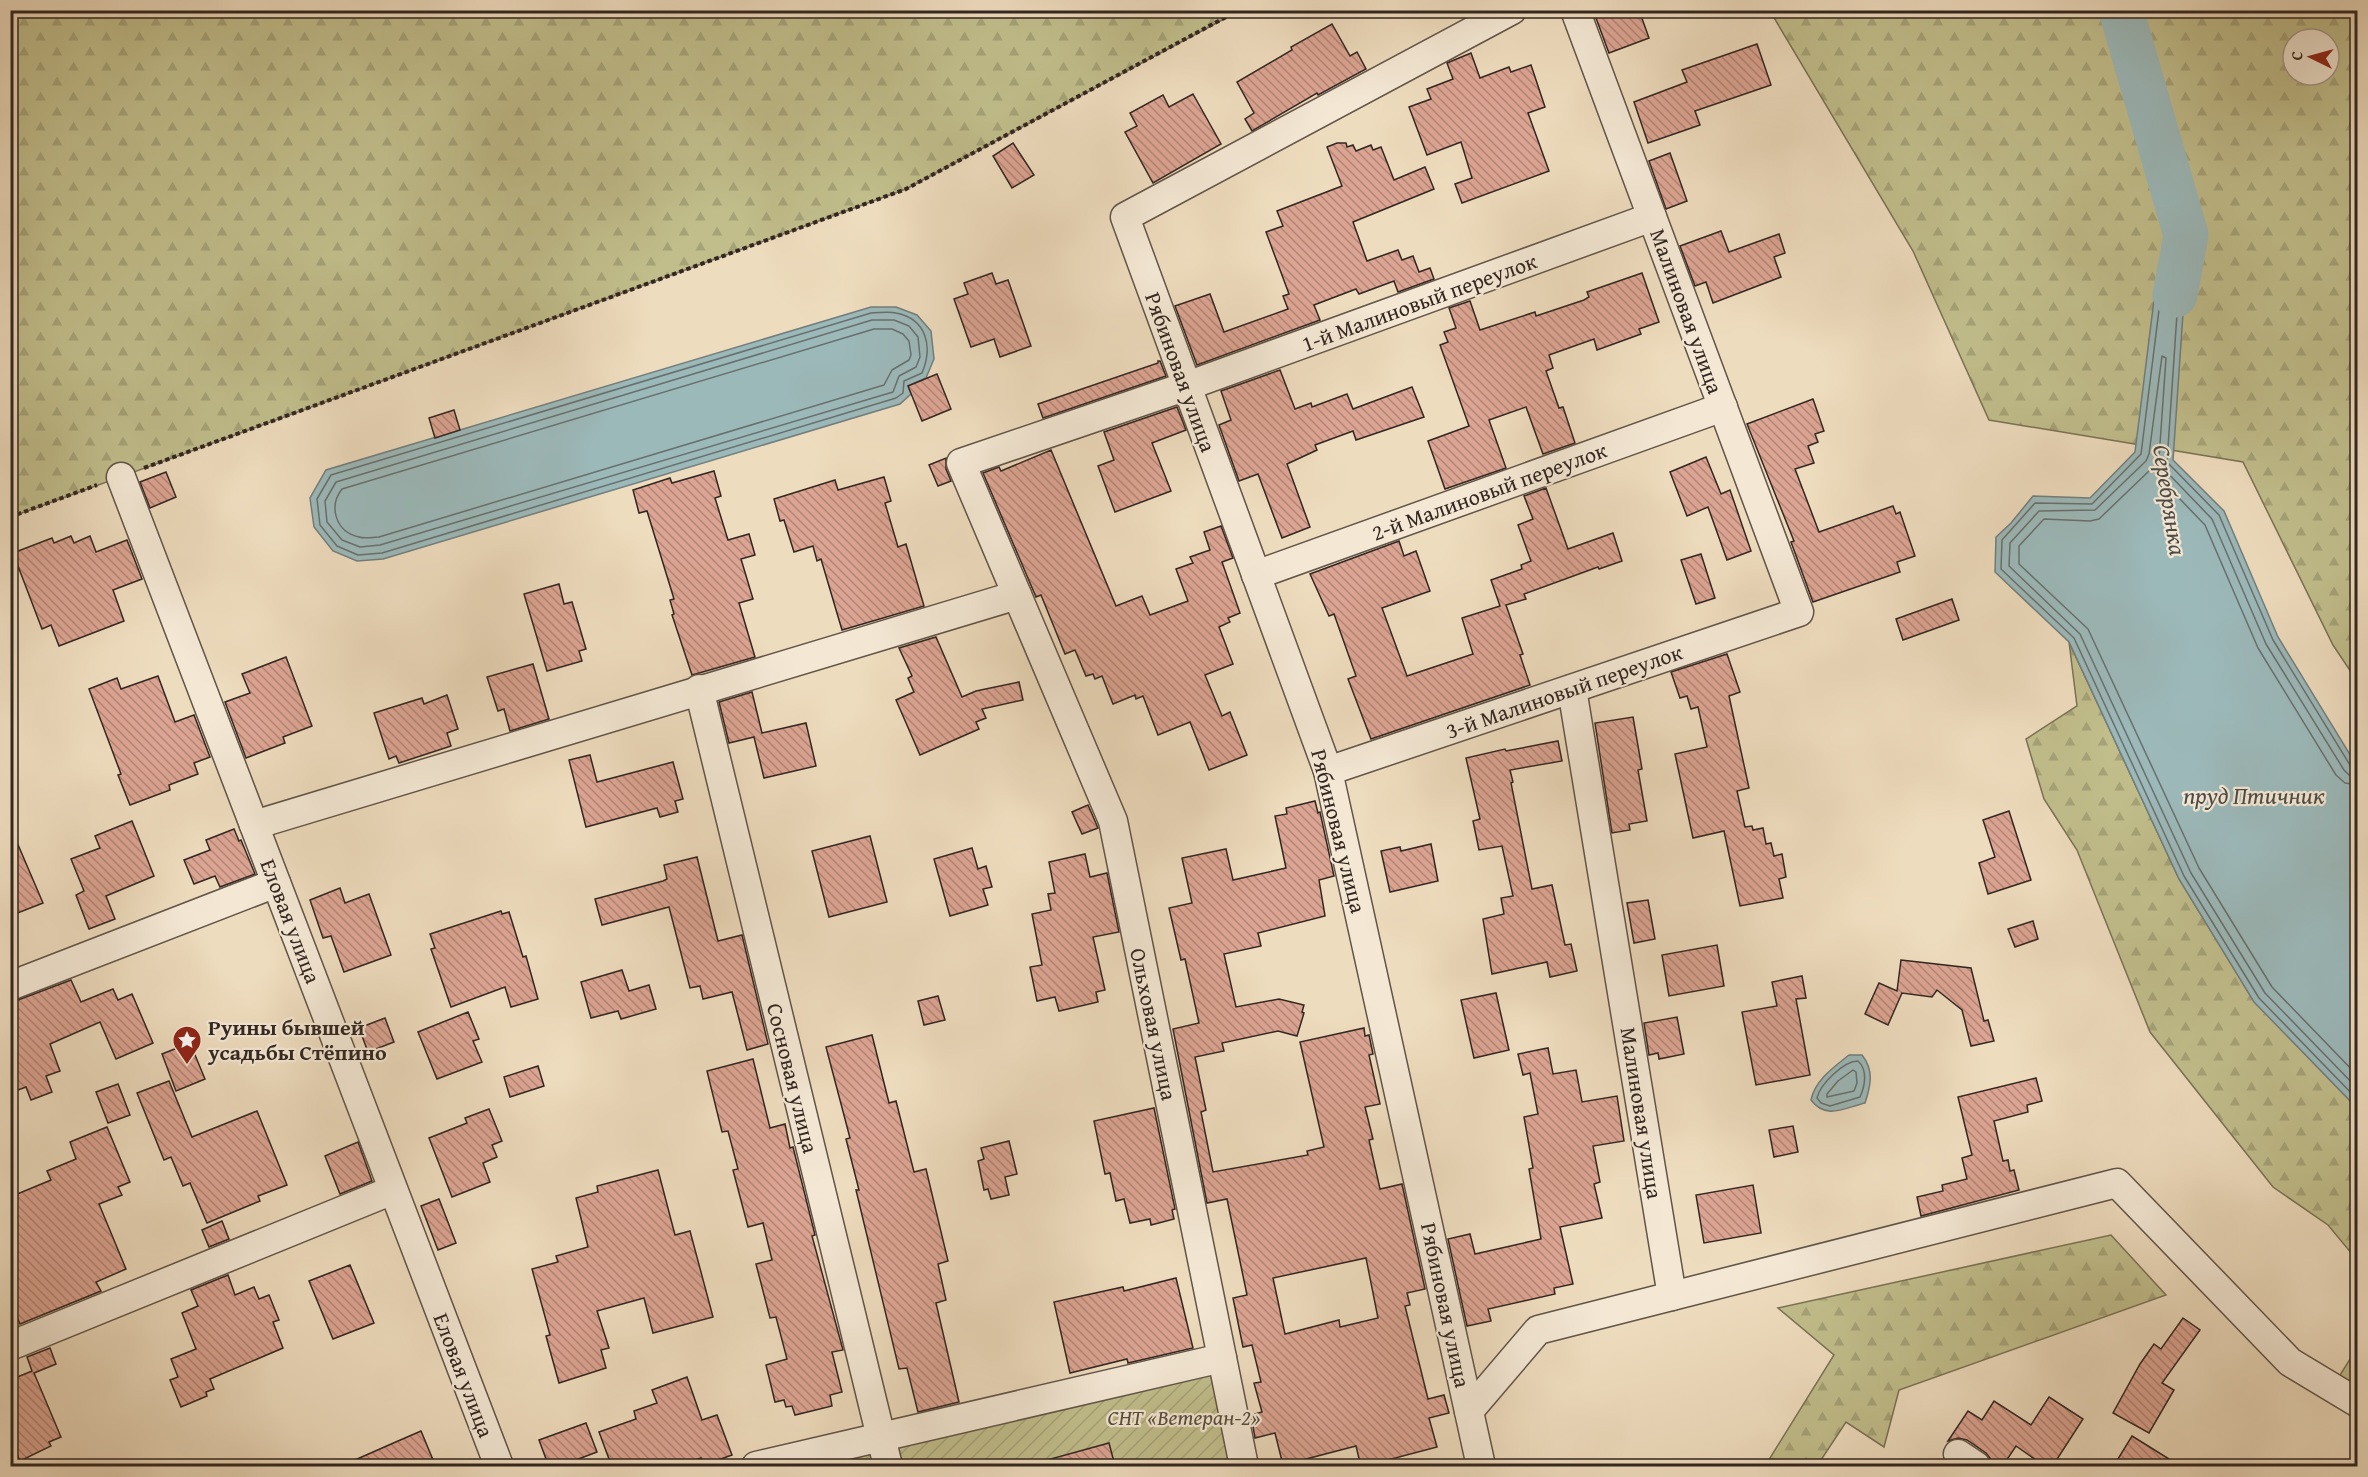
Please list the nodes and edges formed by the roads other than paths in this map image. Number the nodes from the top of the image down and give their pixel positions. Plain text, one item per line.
1 (1512, 10) edge
2 (1575, 10) edge
3 (1652, 217) junction
4 (1186, 386) junction
5 (1723, 407) junction
6 (121, 477) road end
7 (1256, 575) junction
8 (1017, 595) junction
9 (1799, 612) joint
10 (1572, 688) junction
11 (699, 689) junction
12 (1328, 771) junction
13 (254, 825) junction
14 (276, 883) junction
15 (10, 986) edge
16 (393, 1190) junction
17 (1672, 1296) junction
18 (10, 1346) edge
19 (1222, 1358) junction
20 (2358, 1403) edge
21 (1469, 1411) junction
22 (880, 1438) junction
23 (499, 1467) edge
24 (756, 1467) edge
25 (888, 1467) edge
26 (1244, 1467) edge
27 (1481, 1467) edge

1 - 4 street, Рябиновая улица
2 - 3 street, Малиновая улица
3 - 4 street, 1-й Малиновый переулок
3 - 5 street, Малиновая улица
4 - 7 street, Рябиновая улица
4 - 8 street, 1-й Малиновый переулок
5 - 7 street, 2-й Малиновый переулок
5 - 9 street, Малиновая улица
6 - 13 street, Еловая улица
7 - 12 street, Рябиновая улица
8 - 11 street
8 - 19 street, Ольховая улица
9 - 10 street, 3-й Малиновый переулок
10 - 12 street, 3-й Малиновый переулок
10 - 17 street, Малиновая улица
11 - 13 street
11 - 22 street, Сосновая улица
12 - 21 street, Рябиновая улица
13 - 14 street, Еловая улица
14 - 15 street
14 - 16 street, Еловая улица
16 - 18 street
16 - 23 street, Еловая улица
17 - 20 street
17 - 21 street
19 - 22 street
19 - 26 street, Ольховая улица
21 - 27 street, Рябиновая улица
22 - 24 street
22 - 25 street, Сосновая улица

